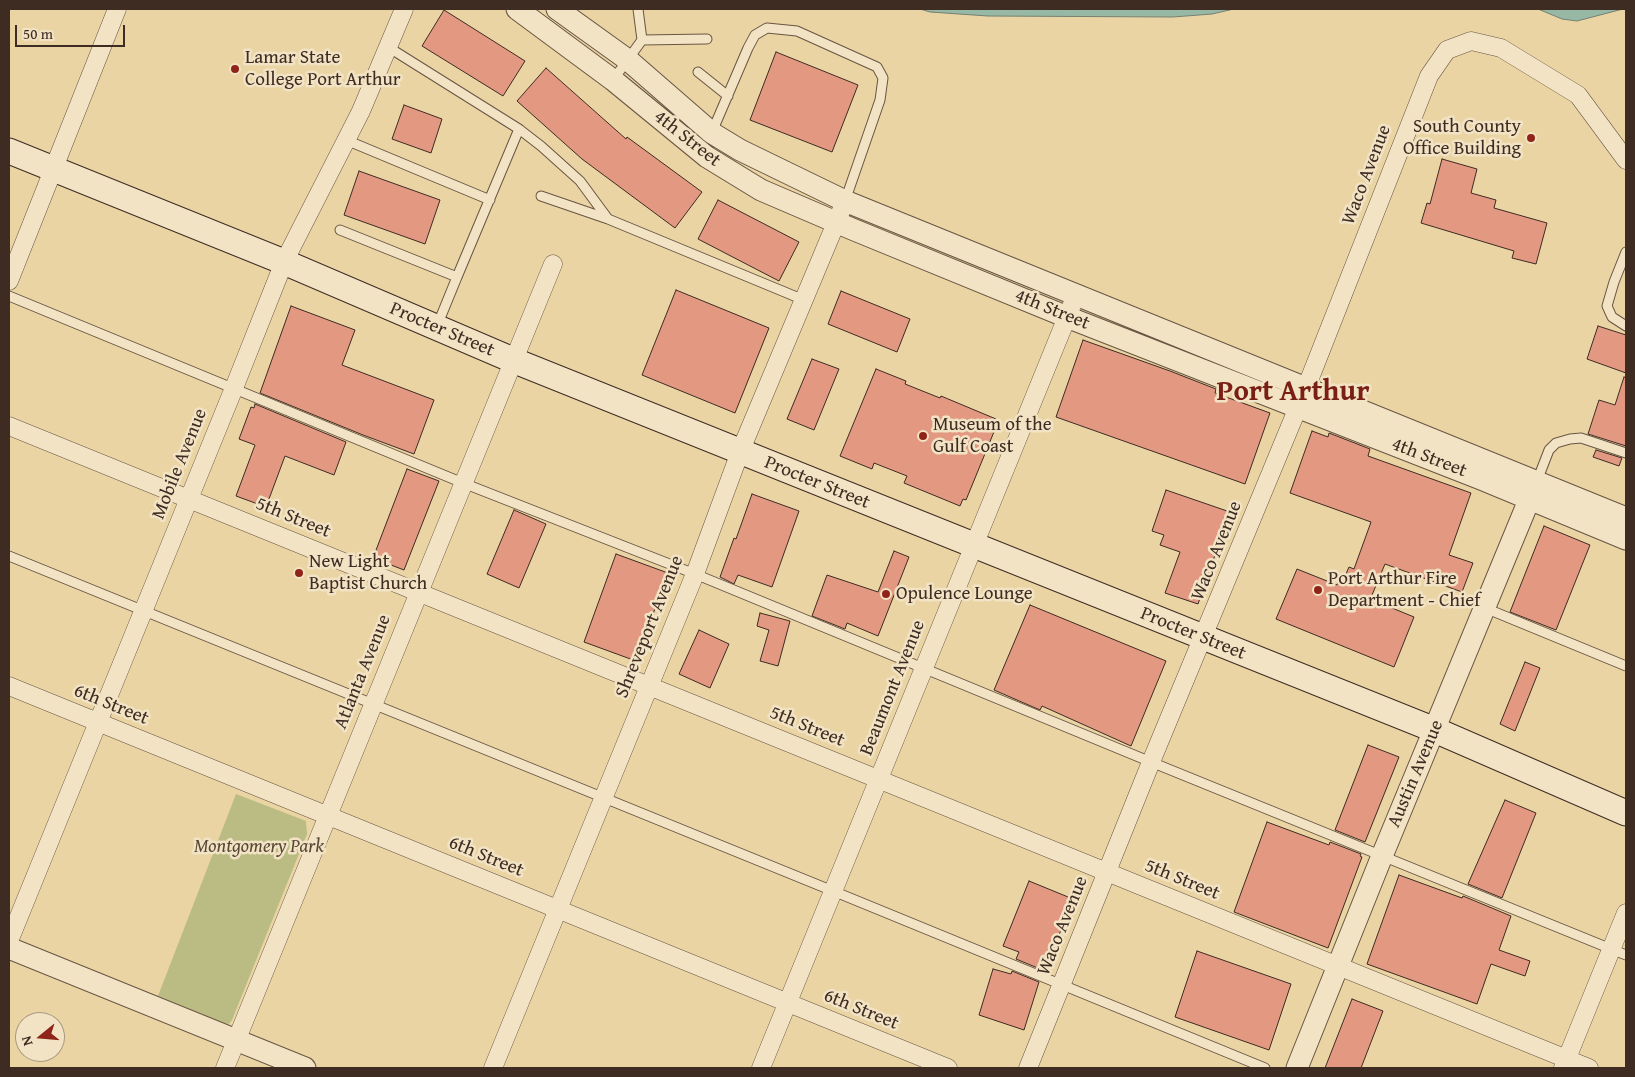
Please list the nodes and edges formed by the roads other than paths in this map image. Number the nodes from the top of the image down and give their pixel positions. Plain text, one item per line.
1 (117, 9) edge
2 (404, 9) edge
3 (518, 9) edge
4 (557, 9) edge
5 (638, 9) edge
6 (707, 39) dead end
7 (642, 40) junction
8 (388, 47) junction
9 (628, 60) junction
10 (698, 72) dead end
11 (612, 80) junction
12 (728, 96) junction
13 (519, 129) junction
14 (712, 133) junction
15 (346, 140) junction
16 (9, 151) edge
17 (1626, 160) edge
18 (54, 169) junction
19 (541, 196) dead end
20 (490, 200) junction
21 (845, 201) junction
22 (608, 219) junction
23 (836, 222) junction
24 (340, 230) dead end
25 (1626, 252) edge
26 (284, 262) junction
27 (553, 264) dead end
28 (457, 277) junction
29 (9, 281) edge
30 (1076, 295) junction
31 (9, 296) edge
32 (804, 300) junction
33 (1067, 317) junction
34 (1626, 326) edge
35 (437, 327) junction
36 (514, 361) junction
37 (234, 388) junction
38 (1302, 397) junction
39 (9, 426) edge
40 (740, 452) junction
41 (1626, 453) edge
42 (463, 483) junction
43 (1533, 490) junction
44 (189, 499) junction
45 (1626, 518) edge
46 (1626, 539) edge
47 (975, 546) junction
48 (9, 556) edge
49 (695, 574) junction
50 (419, 593) junction
51 (1484, 608) junction
52 (143, 611) junction
53 (1204, 639) junction
54 (1626, 666) edge
55 (924, 668) junction
56 (9, 686) edge
57 (650, 686) junction
58 (372, 705) junction
59 (97, 722) junction
60 (1435, 730) junction
61 (1151, 762) junction
62 (879, 779) junction
63 (603, 798) junction
64 (1626, 813) edge
65 (327, 816) junction
66 (1382, 856) junction
67 (1107, 872) junction
68 (834, 891) junction
69 (557, 909) junction
70 (1626, 913) edge
71 (9, 941) edge
72 (9, 948) edge
73 (1619, 951) edge
74 (1338, 966) junction
75 (1062, 985) junction
76 (788, 1003) junction
77 (236, 1040) junction
78 (1565, 1064) edge
79 (225, 1068) edge
80 (305, 1068) edge
81 (493, 1068) edge
82 (760, 1068) edge
83 (948, 1068) edge
84 (1028, 1068) edge
85 (1265, 1068) edge
86 (1297, 1068) edge
87 (1589, 1068) edge

1 - 18 street
2 - 8 street, Mobile Avenue
3 - 11 street, 4th Street
4 - 9 street, 4th Street
5 - 7 lane
6 - 7 lane
7 - 9 lane
8 - 13 lane
8 - 15 street, Mobile Avenue
9 - 11 lane
9 - 14 street, 4th Street
10 - 12 lane
11 - 23 street, 4th Street
12 - 14 lane
12 - 21 lane
13 - 20 lane
13 - 22 lane
14 - 21 street, 4th Street
15 - 20 lane
15 - 26 street, Mobile Avenue
16 - 18 main road, Procter Street
17 - 38 street, Waco Avenue
18 - 26 main road, Procter Street
18 - 29 street
19 - 22 lane
20 - 28 lane
21 - 23 street, Shreveport Avenue
21 - 30 street, 4th Street
22 - 32 lane
23 - 32 street, Shreveport Avenue
23 - 33 street, 4th Street
24 - 28 lane
25 - 34 lane
26 - 35 main road, Procter Street
26 - 37 street, Mobile Avenue
27 - 36 street, Atlanta Avenue
28 - 35 lane
30 - 33 street, Beaumont Avenue
30 - 38 street, 4th Street
31 - 37 lane
32 - 40 street, Shreveport Avenue
33 - 38 street, 4th Street
33 - 47 street, Beaumont Avenue
35 - 36 main road, Procter Street
36 - 40 main road, Procter Street
36 - 42 street, Atlanta Avenue
37 - 42 lane
37 - 44 street, Mobile Avenue
38 - 43 street, 4th Street
38 - 53 street, Waco Avenue
39 - 44 street, 5th Street
40 - 47 main road, Procter Street
40 - 49 street, Shreveport Avenue
41 - 43 lane
42 - 49 lane
42 - 50 street, Atlanta Avenue
43 - 45 street, 4th Street
43 - 46 street, 4th Street
43 - 51 street, Austin Avenue
44 - 50 street, 5th Street
44 - 52 street, Mobile Avenue
47 - 53 main road, Procter Street
47 - 55 street, Beaumont Avenue
48 - 52 lane
49 - 55 lane
49 - 57 street, Shreveport Avenue
50 - 57 street, 5th Street
50 - 58 street, Atlanta Avenue
51 - 54 lane
51 - 60 street, Austin Avenue
52 - 58 lane
52 - 59 street, Mobile Avenue
53 - 60 main road, Procter Street
53 - 61 street, Waco Avenue
55 - 61 lane
55 - 62 street, Beaumont Avenue
56 - 59 street, 6th Street
57 - 62 street, 5th Street
57 - 63 street, Shreveport Avenue
58 - 63 lane
58 - 65 street, Atlanta Avenue
59 - 65 street, 6th Street
59 - 71 street, Mobile Avenue
60 - 64 main road, Procter Street
60 - 66 street, Austin Avenue
61 - 66 lane
61 - 67 street, Waco Avenue
62 - 67 street, 5th Street
62 - 68 street, Beaumont Avenue
63 - 68 lane
63 - 69 street, Shreveport Avenue
65 - 69 street, 6th Street
65 - 77 street, Atlanta Avenue
66 - 73 lane
66 - 74 street, Austin Avenue
67 - 74 street, 5th Street
67 - 75 street, Waco Avenue
68 - 75 lane
68 - 76 street, Beaumont Avenue
69 - 76 street, 6th Street
69 - 81 street, Shreveport Avenue
70 - 73 street
72 - 77 street
73 - 78 street
74 - 78 street, 5th Street
74 - 86 street, Austin Avenue
75 - 84 street, Waco Avenue
75 - 85 lane
76 - 82 street, Beaumont Avenue
76 - 83 street, 6th Street
77 - 79 street, Atlanta Avenue
77 - 80 street
78 - 87 street, 5th Street

